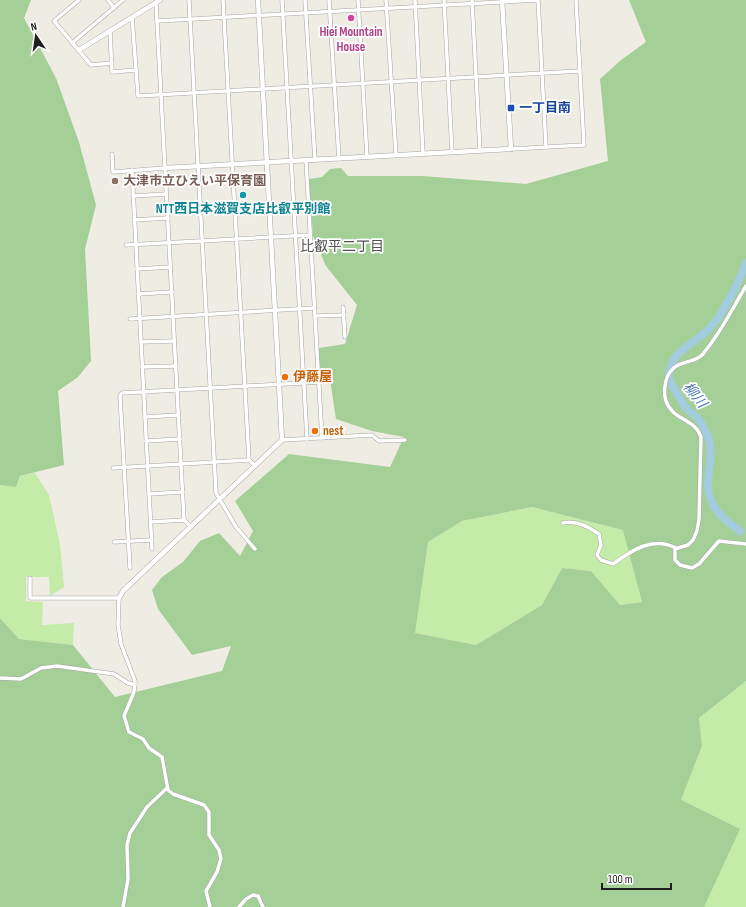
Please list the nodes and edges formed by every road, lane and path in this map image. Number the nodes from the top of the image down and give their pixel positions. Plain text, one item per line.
1 (79, 0) edge
2 (108, 0) edge
3 (123, 0) edge
4 (190, 0) edge
5 (223, 0) edge
6 (258, 0) edge
7 (282, 0) edge
8 (305, 0) edge
9 (329, 0) edge
10 (358, 0) edge
11 (386, 0) edge
12 (415, 0) edge
13 (444, 0) edge
14 (537, 0) edge
15 (576, 0) edge
16 (158, 1) edge
17 (502, 1) edge
18 (472, 2) edge
19 (444, 5) junction
20 (415, 7) junction
21 (114, 8) junction
22 (387, 8) junction
23 (358, 10) junction
24 (330, 12) junction
25 (306, 13) junction
26 (283, 14) junction
27 (258, 16) junction
28 (132, 17) junction
29 (224, 18) junction
30 (191, 20) junction
31 (157, 21) junction
32 (110, 31) junction
33 (72, 43) junction
34 (79, 50) junction
35 (112, 63) junction
36 (136, 70) junction
37 (580, 71) junction
38 (542, 74) junction
39 (507, 76) junction
40 (476, 77) junction
41 (448, 79) junction
42 (419, 80) junction
43 (391, 82) junction
44 (363, 84) junction
45 (334, 85) junction
46 (310, 87) junction
47 (287, 88) junction
48 (263, 89) junction
49 (228, 91) junction
50 (195, 93) junction
51 (161, 95) junction
52 (546, 147) junction
53 (511, 149) junction
54 (480, 151) junction
55 (452, 152) junction
56 (112, 154) dead end
57 (423, 154) junction
58 (396, 156) junction
59 (367, 157) junction
60 (338, 159) junction
61 (306, 160) junction
62 (315, 160) junction
63 (291, 161) junction
64 (267, 163) junction
65 (232, 165) junction
66 (199, 166) junction
67 (165, 168) junction
68 (132, 170) junction
69 (166, 194) junction
70 (133, 196) junction
71 (168, 218) junction
72 (134, 220) junction
73 (310, 235) junction
74 (295, 236) junction
75 (271, 237) junction
76 (236, 239) junction
77 (203, 241) junction
78 (169, 243) junction
79 (136, 244) junction
80 (126, 245) dead end
81 (170, 268) junction
82 (137, 269) junction
83 (746, 286) edge
84 (172, 292) junction
85 (138, 294) junction
86 (343, 307) dead end
87 (314, 308) junction
88 (300, 309) junction
89 (275, 311) junction
90 (240, 312) junction
91 (207, 314) junction
92 (344, 315) junction
93 (173, 316) junction
94 (315, 316) junction
95 (130, 318) dead end
96 (140, 318) junction
97 (345, 337) dead end
98 (174, 341) junction
99 (141, 342) junction
100 (176, 366) junction
101 (142, 367) junction
102 (319, 382) junction
103 (304, 383) junction
104 (279, 384) junction
105 (244, 386) junction
106 (211, 388) junction
107 (177, 390) junction
108 (144, 392) junction
109 (178, 415) junction
110 (145, 417) junction
111 (322, 438) junction
112 (307, 439) junction
113 (180, 440) junction
114 (282, 440) junction
115 (405, 440) dead end
116 (146, 441) junction
117 (248, 460) junction
118 (215, 462) junction
119 (181, 464) junction
120 (148, 466) junction
121 (255, 466) junction
122 (124, 467) junction
123 (113, 468) dead end
124 (183, 492) junction
125 (149, 494) junction
126 (219, 500) junction
127 (184, 520) junction
128 (151, 522) junction
129 (563, 523) dead end
130 (190, 526) junction
131 (152, 540) junction
132 (128, 541) junction
133 (114, 542) dead end
134 (746, 544) edge
135 (676, 548) junction
136 (152, 549) dead end
137 (254, 549) dead end
138 (130, 568) dead end
139 (30, 578) dead end
140 (119, 598) junction
141 (0, 678) edge
142 (135, 684) junction
143 (167, 788) junction
144 (122, 907) edge
145 (210, 907) edge
146 (240, 907) edge
147 (263, 907) edge

1 - 33 street
2 - 21 street
3 - 21 street
4 - 30 street
5 - 29 street
6 - 27 street
7 - 26 street
8 - 25 street
9 - 24 street
10 - 23 street
11 - 22 street
12 - 20 street
13 - 19 street
14 - 17 street
14 - 38 street
15 - 37 street
16 - 28 street
16 - 31 street
17 - 18 street
17 - 39 street
18 - 19 street
18 - 40 street
19 - 20 street
19 - 41 street
20 - 22 street
20 - 42 street
21 - 33 street
22 - 23 street
22 - 43 street
23 - 24 street
23 - 44 street
24 - 25 street
24 - 45 street
25 - 26 street
25 - 46 street
26 - 27 street
26 - 47 street
27 - 29 street
27 - 48 street
28 - 32 street
28 - 36 street
29 - 30 street
29 - 49 street
30 - 31 street
30 - 50 street
31 - 51 street
32 - 34 street
32 - 35 street
33 - 34 street
34 - 35 street
35 - 36 street
36 - 51 street
37 - 38 street
37 - 52 street
38 - 39 street
38 - 52 street
39 - 40 street
39 - 53 street
40 - 41 street
40 - 54 street
41 - 42 street
41 - 55 street
42 - 43 street
42 - 57 street
43 - 44 street
43 - 58 street
44 - 45 street
44 - 59 street
45 - 46 street
45 - 60 street
46 - 47 street
46 - 62 street
47 - 48 street
47 - 63 street
48 - 49 street
48 - 64 street
49 - 50 street
49 - 65 street
50 - 51 street
50 - 66 street
51 - 67 street
52 - 53 street
53 - 54 street
54 - 55 street
55 - 57 street
56 - 68 street
57 - 58 street
58 - 59 street
59 - 60 street
60 - 62 street
61 - 62 street
61 - 63 street
61 - 73 street
63 - 64 street
63 - 74 street
64 - 65 street
64 - 75 street
65 - 66 street
65 - 76 street
66 - 67 street
66 - 77 street
67 - 68 street
67 - 69 street
68 - 70 street
69 - 70 street
69 - 71 street
70 - 72 street
71 - 72 street
71 - 78 street
72 - 79 street
73 - 74 street
73 - 87 street
74 - 75 street
74 - 88 street
75 - 76 street
75 - 89 street
76 - 77 street
76 - 90 street
77 - 78 street
77 - 91 street
78 - 79 street
78 - 81 street
79 - 80 street
79 - 82 street
81 - 82 street
81 - 84 street
82 - 85 street
83 - 135 street
84 - 85 street
84 - 93 street
85 - 96 street
86 - 92 street
87 - 88 street
87 - 94 street
88 - 89 street
88 - 103 street
89 - 90 street
89 - 104 street
90 - 91 street
90 - 105 street
91 - 93 street
91 - 106 street
92 - 94 street
92 - 97 street
93 - 96 street
93 - 98 street
94 - 102 street
95 - 96 street
96 - 99 street
98 - 99 street
98 - 100 street
99 - 101 street
100 - 101 street
100 - 107 street
101 - 108 street
102 - 103 street
102 - 111 street
103 - 104 street
103 - 112 street
104 - 105 street
104 - 114 street
105 - 106 street
105 - 117 street
106 - 107 street
106 - 118 street
107 - 108 street
107 - 109 street
108 - 110 street
108 - 122 street
109 - 110 street
109 - 113 street
110 - 116 street
111 - 112 street
111 - 115 street
112 - 114 street
113 - 116 street
113 - 119 street
114 - 121 street
116 - 120 street
117 - 118 street
117 - 121 street
118 - 119 street
118 - 126 street
119 - 120 street
119 - 124 street
120 - 122 street
120 - 125 street
121 - 126 street
122 - 123 street
122 - 132 street
124 - 125 street
124 - 127 street
125 - 128 street
126 - 130 street
126 - 137 street
127 - 128 street
127 - 130 street
128 - 131 street
129 - 135 street
130 - 140 street
131 - 132 street
131 - 136 street
132 - 133 street
132 - 138 street
134 - 135 street
139 - 140 street
140 - 142 street
141 - 142 street
142 - 143 street
143 - 144 street
143 - 145 street
146 - 147 street

